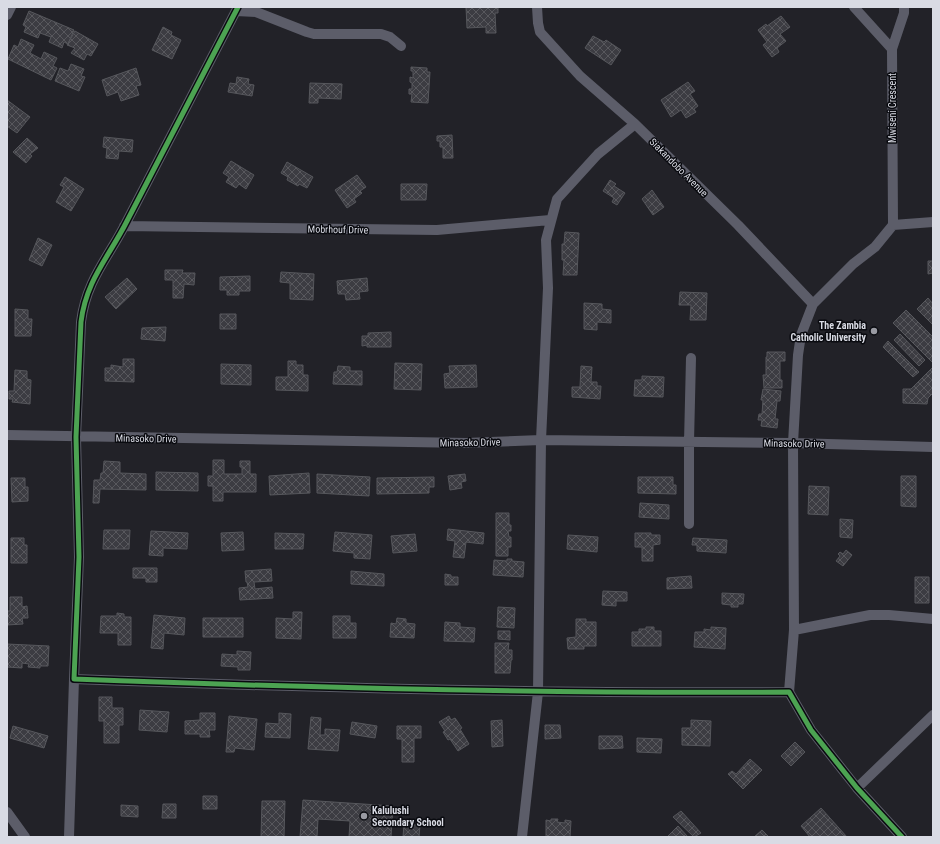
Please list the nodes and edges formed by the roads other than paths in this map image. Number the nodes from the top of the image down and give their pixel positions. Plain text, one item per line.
1 (11, 7) edge
2 (537, 7) edge
3 (854, 7) edge
4 (904, 7) edge
5 (237, 9) edge
6 (7, 15) edge
7 (401, 46) dead end
8 (892, 48) junction
9 (636, 124) junction
10 (550, 220) junction
11 (933, 222) edge
12 (892, 225) junction
13 (124, 226) junction
14 (813, 304) junction
15 (691, 358) dead end
16 (7, 435) edge
17 (76, 437) junction
18 (541, 440) junction
19 (689, 442) junction
20 (793, 443) junction
21 (933, 447) edge
22 (689, 524) dead end
23 (933, 619) edge
24 (794, 630) junction
25 (74, 679) junction
26 (538, 692) junction
27 (789, 692) junction
28 (933, 715) edge
29 (857, 788) junction
30 (7, 812) edge
31 (25, 837) edge
32 (69, 837) edge
33 (522, 837) edge
34 (902, 837) edge

1 - 6 street
2 - 9 street, Siakandobo Avenue
3 - 8 street
4 - 8 street, Mwiseni Crescent
5 - 7 street
5 - 13 street
8 - 12 street, Mwiseni Crescent
9 - 10 street
9 - 14 street, Siakandobo Avenue
10 - 13 street, Mobrhouf Drive
10 - 18 street
11 - 12 street
12 - 14 street
13 - 17 street
14 - 20 street
15 - 19 street
16 - 17 street, Minasoko Drive
17 - 18 street, Minasoko Drive
17 - 25 street
18 - 19 street, Minasoko Drive
18 - 26 street
19 - 20 street, Minasoko Drive
19 - 22 street
20 - 21 street, Minasoko Drive
20 - 24 street
23 - 24 street
24 - 27 street
25 - 26 street
25 - 32 street
26 - 27 street
26 - 33 street
27 - 29 street
28 - 29 street
29 - 34 street
30 - 31 street

